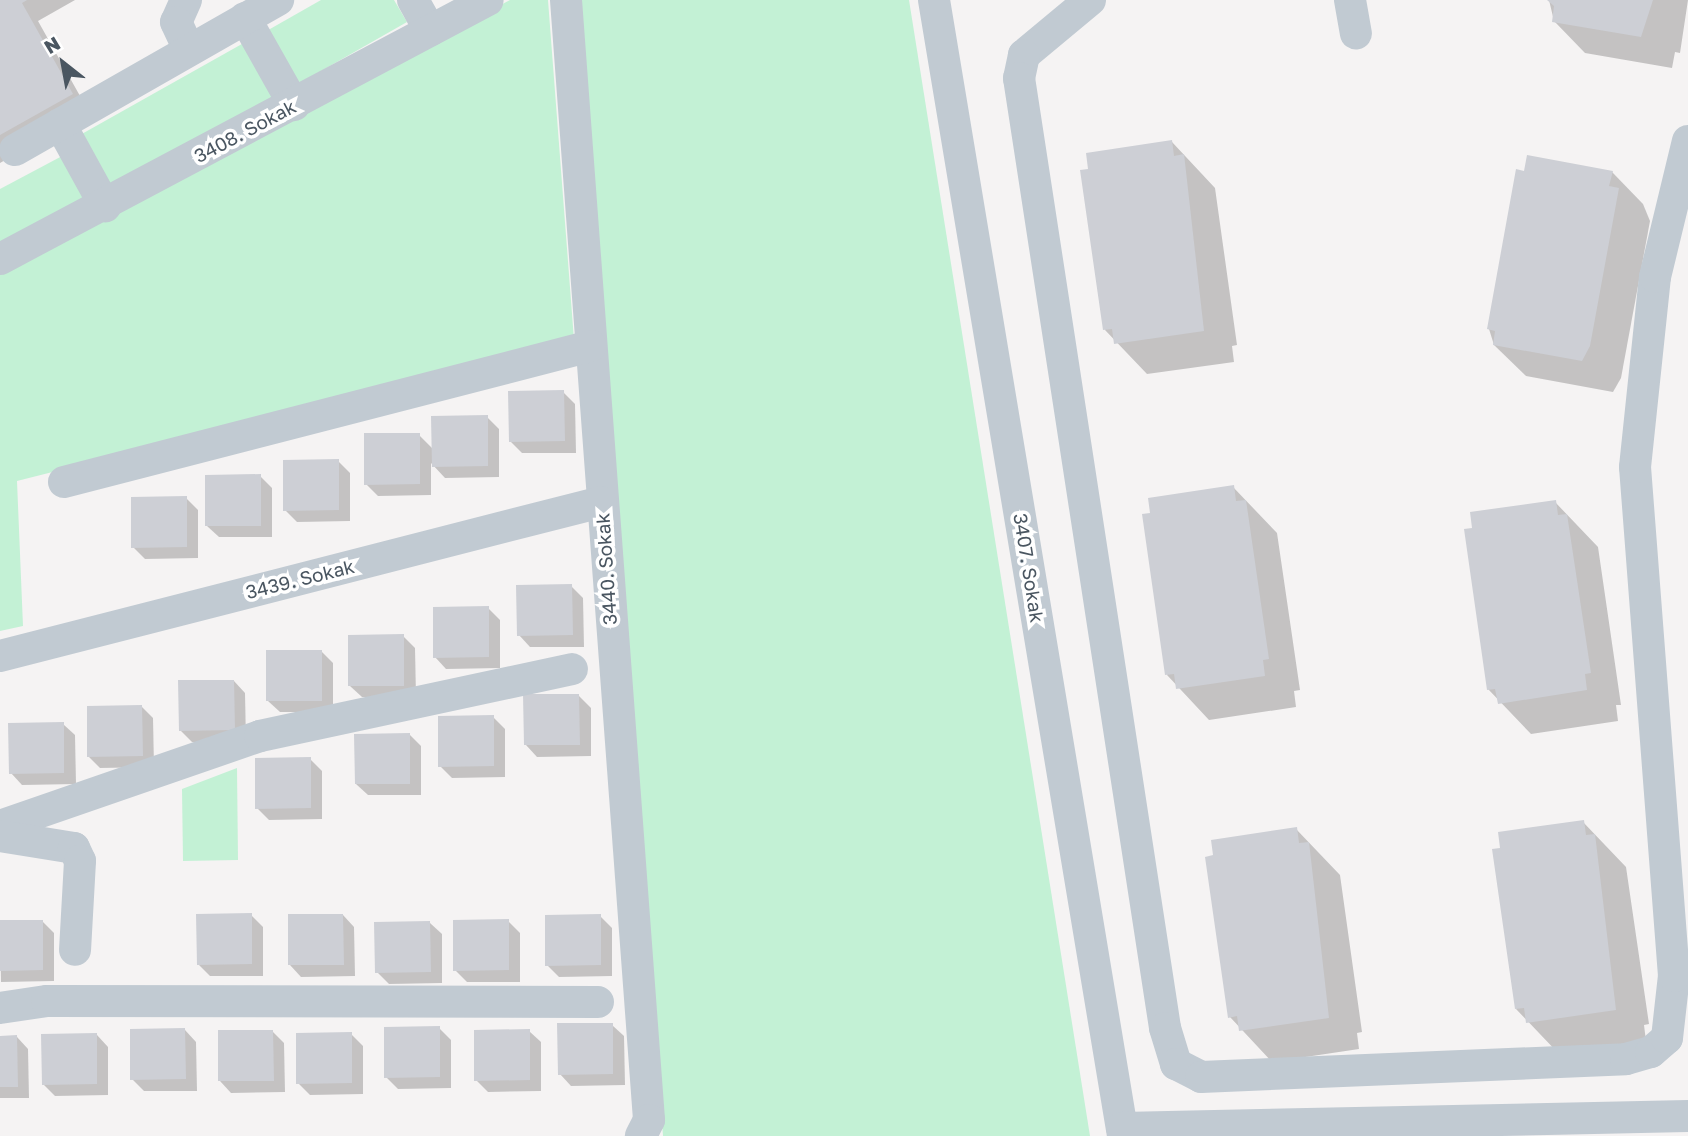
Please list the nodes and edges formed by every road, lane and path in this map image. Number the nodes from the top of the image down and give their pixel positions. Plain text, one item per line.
1 (186, 0) edge
2 (278, 0) edge
3 (413, 0) edge
4 (488, 0) edge
5 (566, 0) edge
6 (934, 0) edge
7 (1090, 0) edge
8 (1350, 0) edge
9 (245, 18) junction
10 (430, 31) junction
11 (1356, 33) dead end
12 (189, 50) junction
13 (294, 105) junction
14 (60, 124) junction
15 (1688, 141) edge
16 (15, 150) dead end
17 (105, 206) junction
18 (0, 259) edge
19 (591, 346) junction
20 (64, 482) dead end
21 (601, 502) junction
22 (0, 656) edge
23 (572, 669) dead end
24 (0, 826) edge
25 (0, 836) edge
26 (75, 950) dead end
27 (598, 1002) dead end
28 (0, 1007) edge
29 (1688, 1116) edge
30 (1123, 1132) edge
31 (641, 1136) edge

1 - 12 street
2 - 9 street
3 - 10 street
4 - 10 street, 3408. Sokak
5 - 19 street, 3440. Sokak
6 - 30 street, 3407. Sokak
7 - 15 street
8 - 11 street
9 - 12 street
9 - 13 street
10 - 13 street, 3408. Sokak
12 - 14 street
13 - 17 street, 3408. Sokak
14 - 16 street
14 - 17 street
17 - 18 street, 3408. Sokak
19 - 20 street
19 - 21 street, 3440. Sokak
21 - 22 street, 3439. Sokak
21 - 31 street, 3440. Sokak
23 - 24 street
25 - 26 street
27 - 28 street
29 - 30 street

